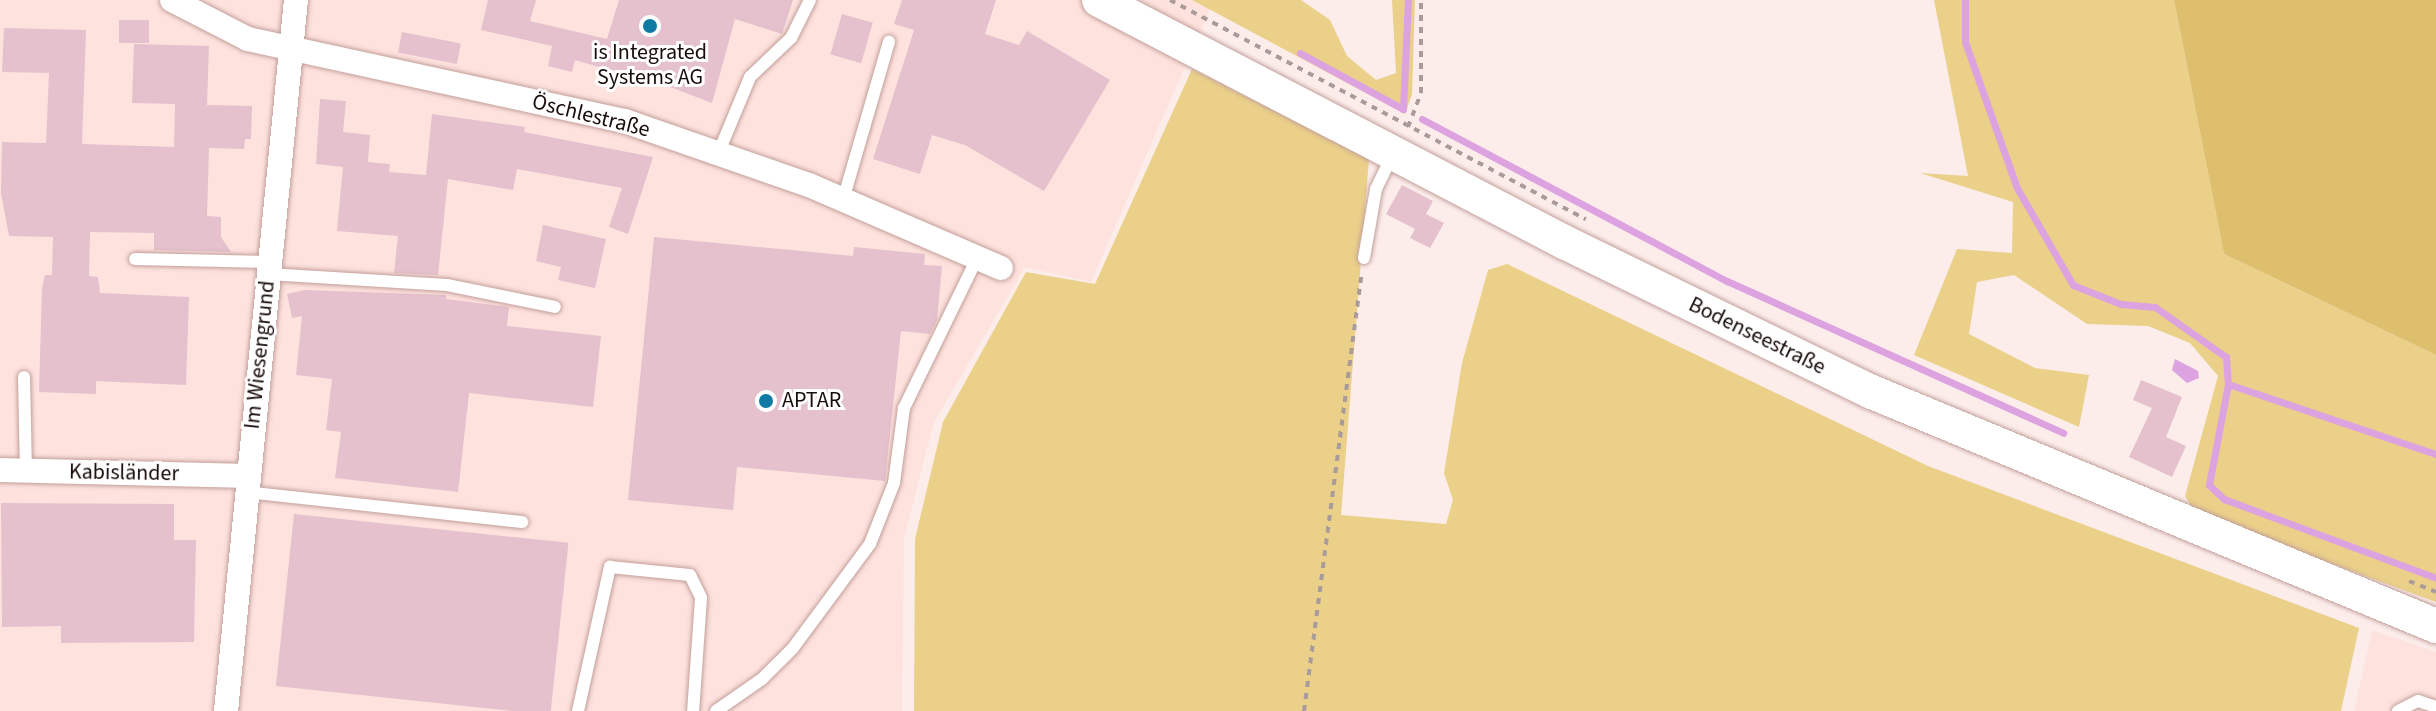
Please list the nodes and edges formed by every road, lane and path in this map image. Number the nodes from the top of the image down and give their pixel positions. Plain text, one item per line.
1 (172, 0) edge
2 (296, 0) edge
3 (810, 0) edge
4 (1099, 0) edge
5 (1170, 0) edge
6 (1421, 0) edge
7 (889, 42) dead end
8 (290, 49) junction
9 (1401, 139) junction
10 (718, 154) junction
11 (843, 200) junction
12 (1596, 224) dead end
13 (977, 258) junction
14 (1364, 258) joint
15 (135, 259) dead end
16 (268, 268) junction
17 (1001, 268) dead end
18 (555, 307) dead end
19 (24, 377) dead end
20 (10, 473) edge
21 (247, 484) junction
22 (522, 522) dead end
23 (2436, 626) edge
24 (2436, 707) edge
25 (226, 711) edge
26 (578, 711) edge
27 (693, 711) edge
28 (716, 711) edge
29 (1304, 711) edge
30 (2398, 711) edge

1 - 8 street, Öschlestraße
2 - 8 street, Im Wiesengrund
3 - 10 lane
4 - 9 street, Bodenseestraße
5 - 9 path
6 - 9 path
7 - 11 lane
8 - 10 street, Öschlestraße
8 - 16 street, Im Wiesengrund
9 - 12 path
9 - 14 lane
9 - 23 street, Bodenseestraße
10 - 11 street, Öschlestraße
11 - 13 street, Öschlestraße
13 - 17 street, Öschlestraße
13 - 28 lane
14 - 29 path
15 - 16 lane
16 - 18 lane
16 - 21 street, Im Wiesengrund
19 - 20 lane
20 - 21 street, Kabisländer
21 - 22 lane
21 - 25 street, Im Wiesengrund
24 - 30 lane
26 - 27 lane

